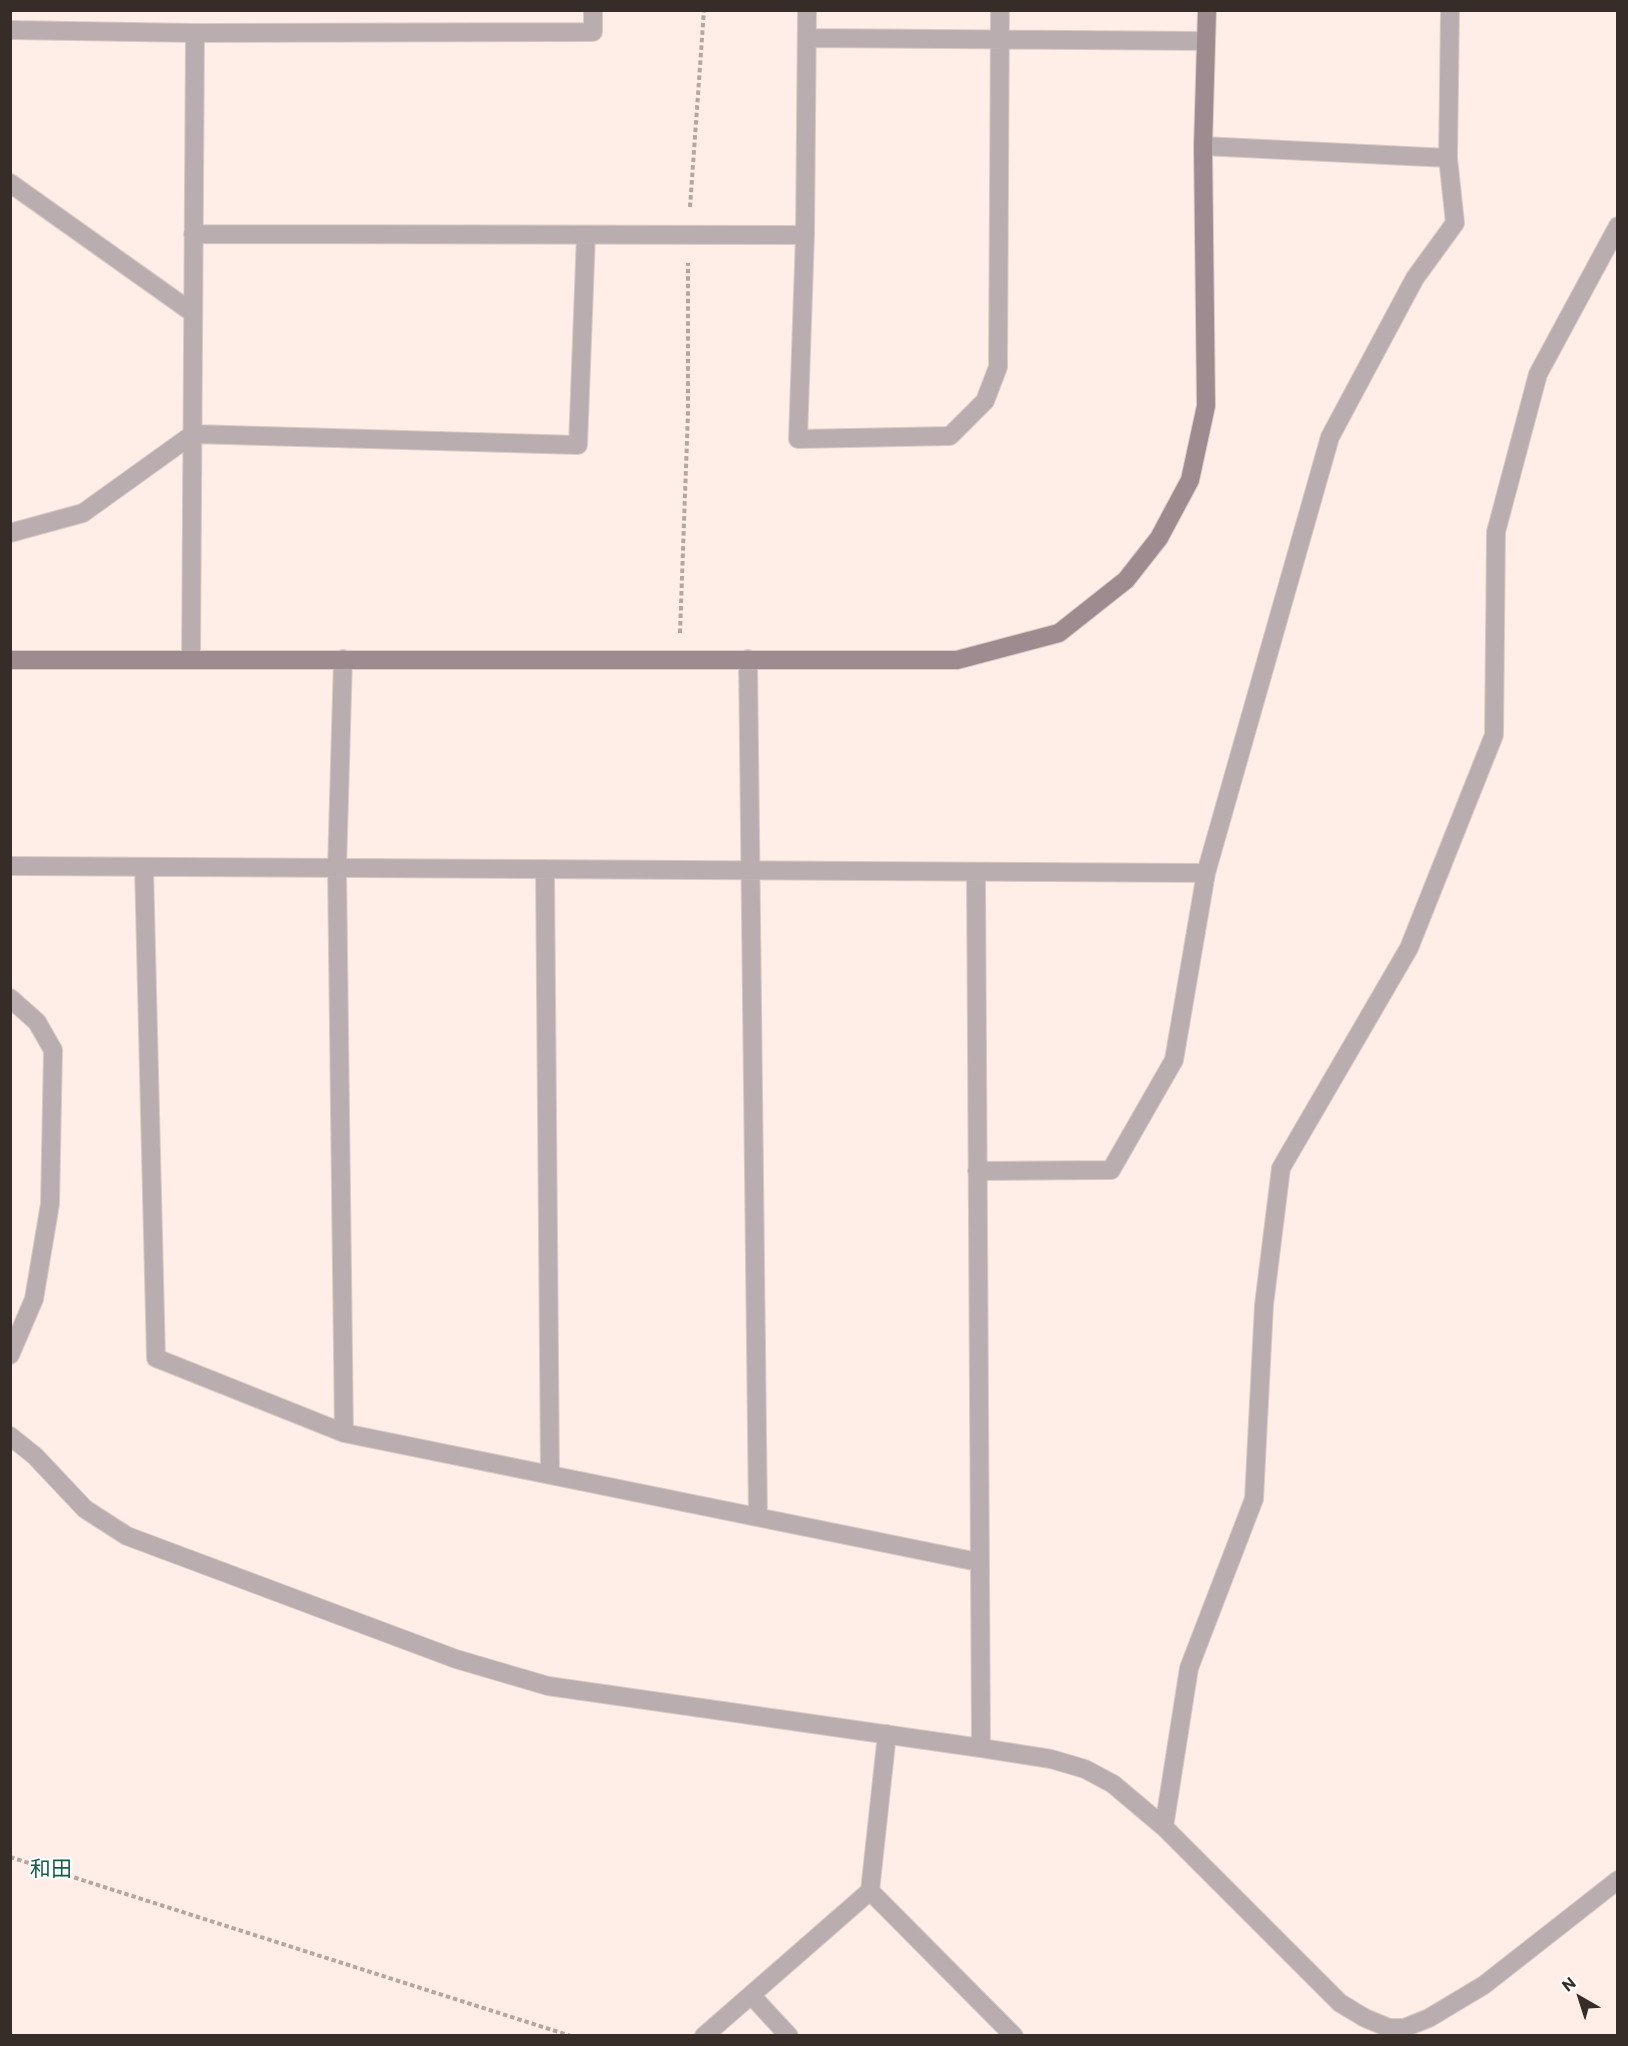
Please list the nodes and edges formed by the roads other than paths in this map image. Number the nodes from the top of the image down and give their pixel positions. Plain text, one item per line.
1 (593, 10) edge
2 (807, 10) edge
3 (1000, 10) edge
4 (1207, 10) edge
5 (1450, 10) edge
6 (10, 30) edge
7 (195, 33) junction
8 (807, 38) junction
9 (1000, 39) junction
10 (1206, 41) junction
11 (1203, 146) junction
12 (1448, 158) junction
13 (10, 183) edge
14 (1617, 226) edge
15 (194, 234) junction
16 (586, 235) junction
17 (805, 235) junction
18 (193, 313) junction
19 (193, 434) junction
20 (10, 533) edge
21 (192, 659) junction
22 (343, 659) junction
23 (748, 659) junction
24 (10, 660) edge
25 (10, 866) edge
26 (144, 867) junction
27 (338, 868) junction
28 (545, 869) junction
29 (751, 870) junction
30 (976, 873) junction
31 (1206, 873) junction
32 (10, 998) edge
33 (977, 1171) junction
34 (10, 1355) edge
35 (344, 1433) junction
36 (10, 1436) edge
37 (550, 1475) junction
38 (758, 1517) junction
39 (978, 1562) junction
40 (887, 1734) junction
41 (981, 1748) junction
42 (1164, 1827) junction
43 (1617, 1880) edge
44 (870, 1891) junction
45 (751, 1995) junction
46 (704, 2036) edge
47 (789, 2036) edge
48 (1014, 2036) edge

1 - 7 street
2 - 8 street
3 - 9 street
4 - 10 street
5 - 12 street
6 - 7 street
7 - 15 street
8 - 9 street
8 - 17 street
9 - 10 street
9 - 17 street
10 - 11 street
11 - 12 street
11 - 23 street
12 - 31 street
13 - 18 street
14 - 42 street
15 - 16 street
15 - 18 street
16 - 17 street
16 - 19 street
18 - 19 street
19 - 20 street
19 - 21 street
21 - 22 street
21 - 24 street
22 - 23 street
22 - 27 street
23 - 29 street
25 - 26 street
26 - 27 street
26 - 35 street
27 - 28 street
27 - 35 street
28 - 29 street
28 - 37 street
29 - 30 street
29 - 38 street
30 - 31 street
30 - 33 street
31 - 33 street
32 - 34 street
33 - 39 street
35 - 37 street
36 - 40 street
37 - 38 street
38 - 39 street
39 - 41 street
40 - 41 street
40 - 44 street
41 - 42 street
42 - 43 street
44 - 45 street
44 - 48 street
45 - 46 street
45 - 47 street

